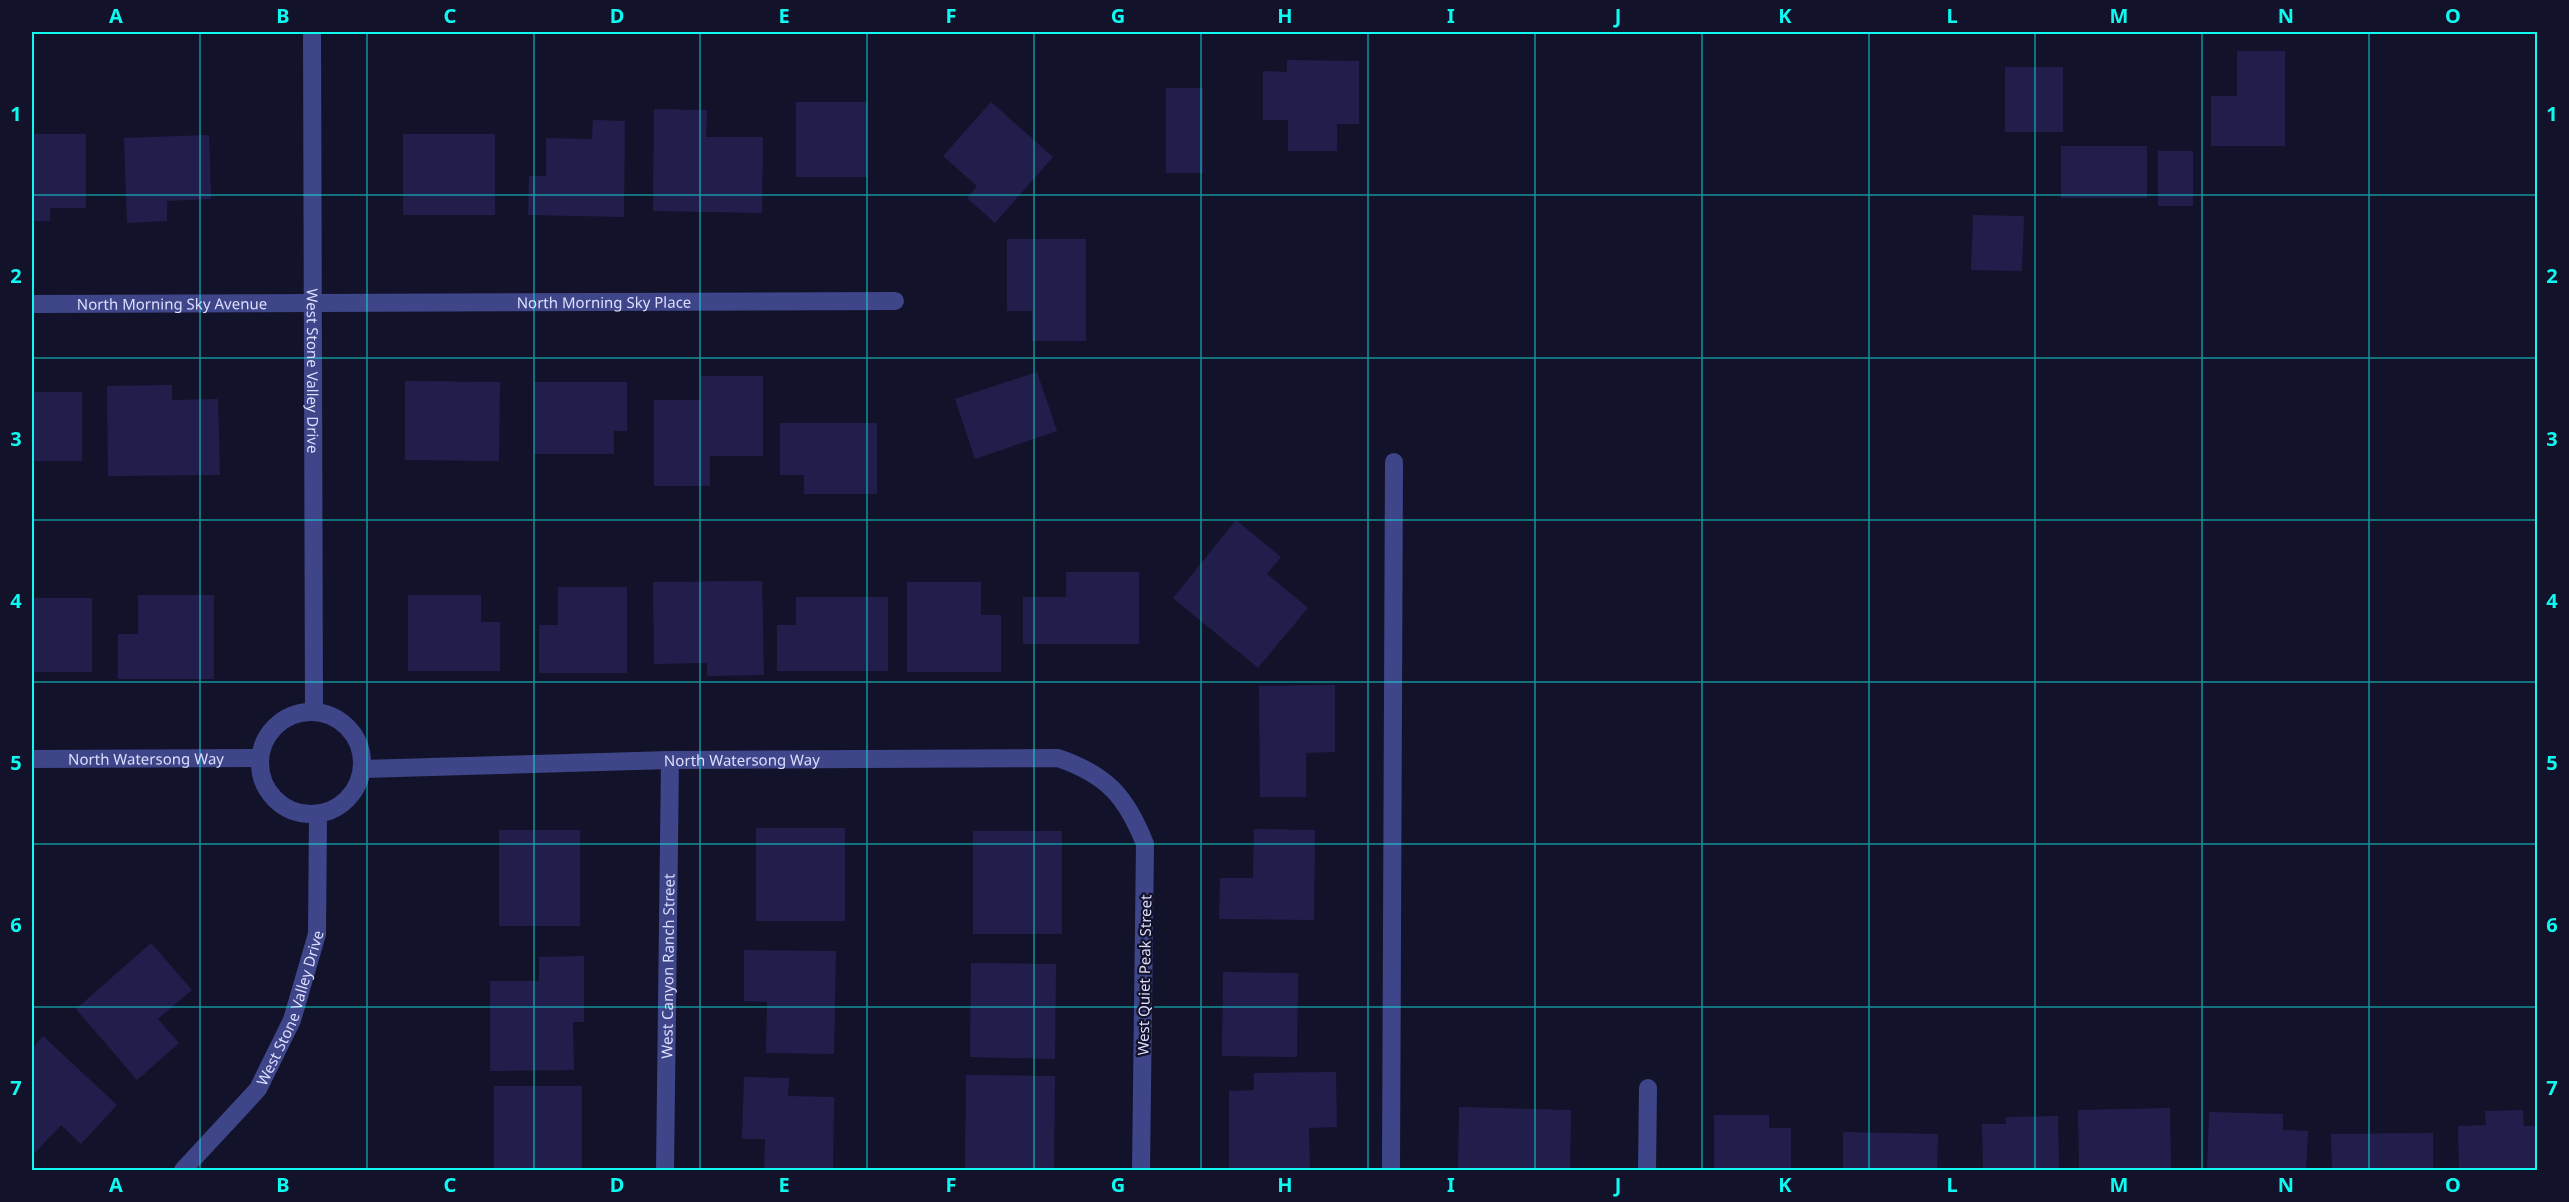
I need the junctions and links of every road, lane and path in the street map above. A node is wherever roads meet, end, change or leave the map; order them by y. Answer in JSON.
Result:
{"nodes":[{"id":1,"x":312,"y":32,"type":"edge"},
{"id":2,"x":896,"y":301,"type":"dead end"},
{"id":3,"x":312,"y":303,"type":"junction"},
{"id":4,"x":32,"y":304,"type":"edge"},
{"id":5,"x":1394,"y":462,"type":"dead end"},
{"id":6,"x":314,"y":712,"type":"junction"},
{"id":7,"x":260,"y":758,"type":"junction"},
{"id":8,"x":32,"y":759,"type":"edge"},
{"id":9,"x":670,"y":760,"type":"junction"},
{"id":10,"x":362,"y":769,"type":"junction"},
{"id":11,"x":1113,"y":788,"type":"joint"},
{"id":12,"x":318,"y":813,"type":"junction"},
{"id":13,"x":1648,"y":1088,"type":"dead end"},
{"id":14,"x":183,"y":1170,"type":"edge"},
{"id":15,"x":665,"y":1170,"type":"edge"},
{"id":16,"x":1141,"y":1170,"type":"edge"},
{"id":17,"x":1391,"y":1170,"type":"edge"},
{"id":18,"x":1647,"y":1170,"type":"edge"}],
"edges":[{"from":1,"to":3,"type":"street","name":"West Stone Valley Drive"},
{"from":2,"to":3,"type":"street","name":"North Morning Sky Place"},
{"from":3,"to":4,"type":"street","name":"North Morning Sky Avenue"},
{"from":3,"to":6,"type":"street","name":"West Stone Valley Drive"},
{"from":5,"to":17,"type":"street"},
{"from":6,"to":7,"type":"street"},
{"from":6,"to":10,"type":"street"},
{"from":7,"to":8,"type":"street","name":"North Watersong Way"},
{"from":7,"to":12,"type":"street"},
{"from":9,"to":10,"type":"street","name":"North Watersong Way"},
{"from":9,"to":11,"type":"street","name":"North Watersong Way"},
{"from":9,"to":15,"type":"street","name":"West Canyon Ranch Street"},
{"from":10,"to":12,"type":"street"},
{"from":11,"to":16,"type":"street","name":"West Quiet Peak Street"},
{"from":12,"to":14,"type":"street","name":"West Stone Valley Drive"},
{"from":13,"to":18,"type":"street"}]}
